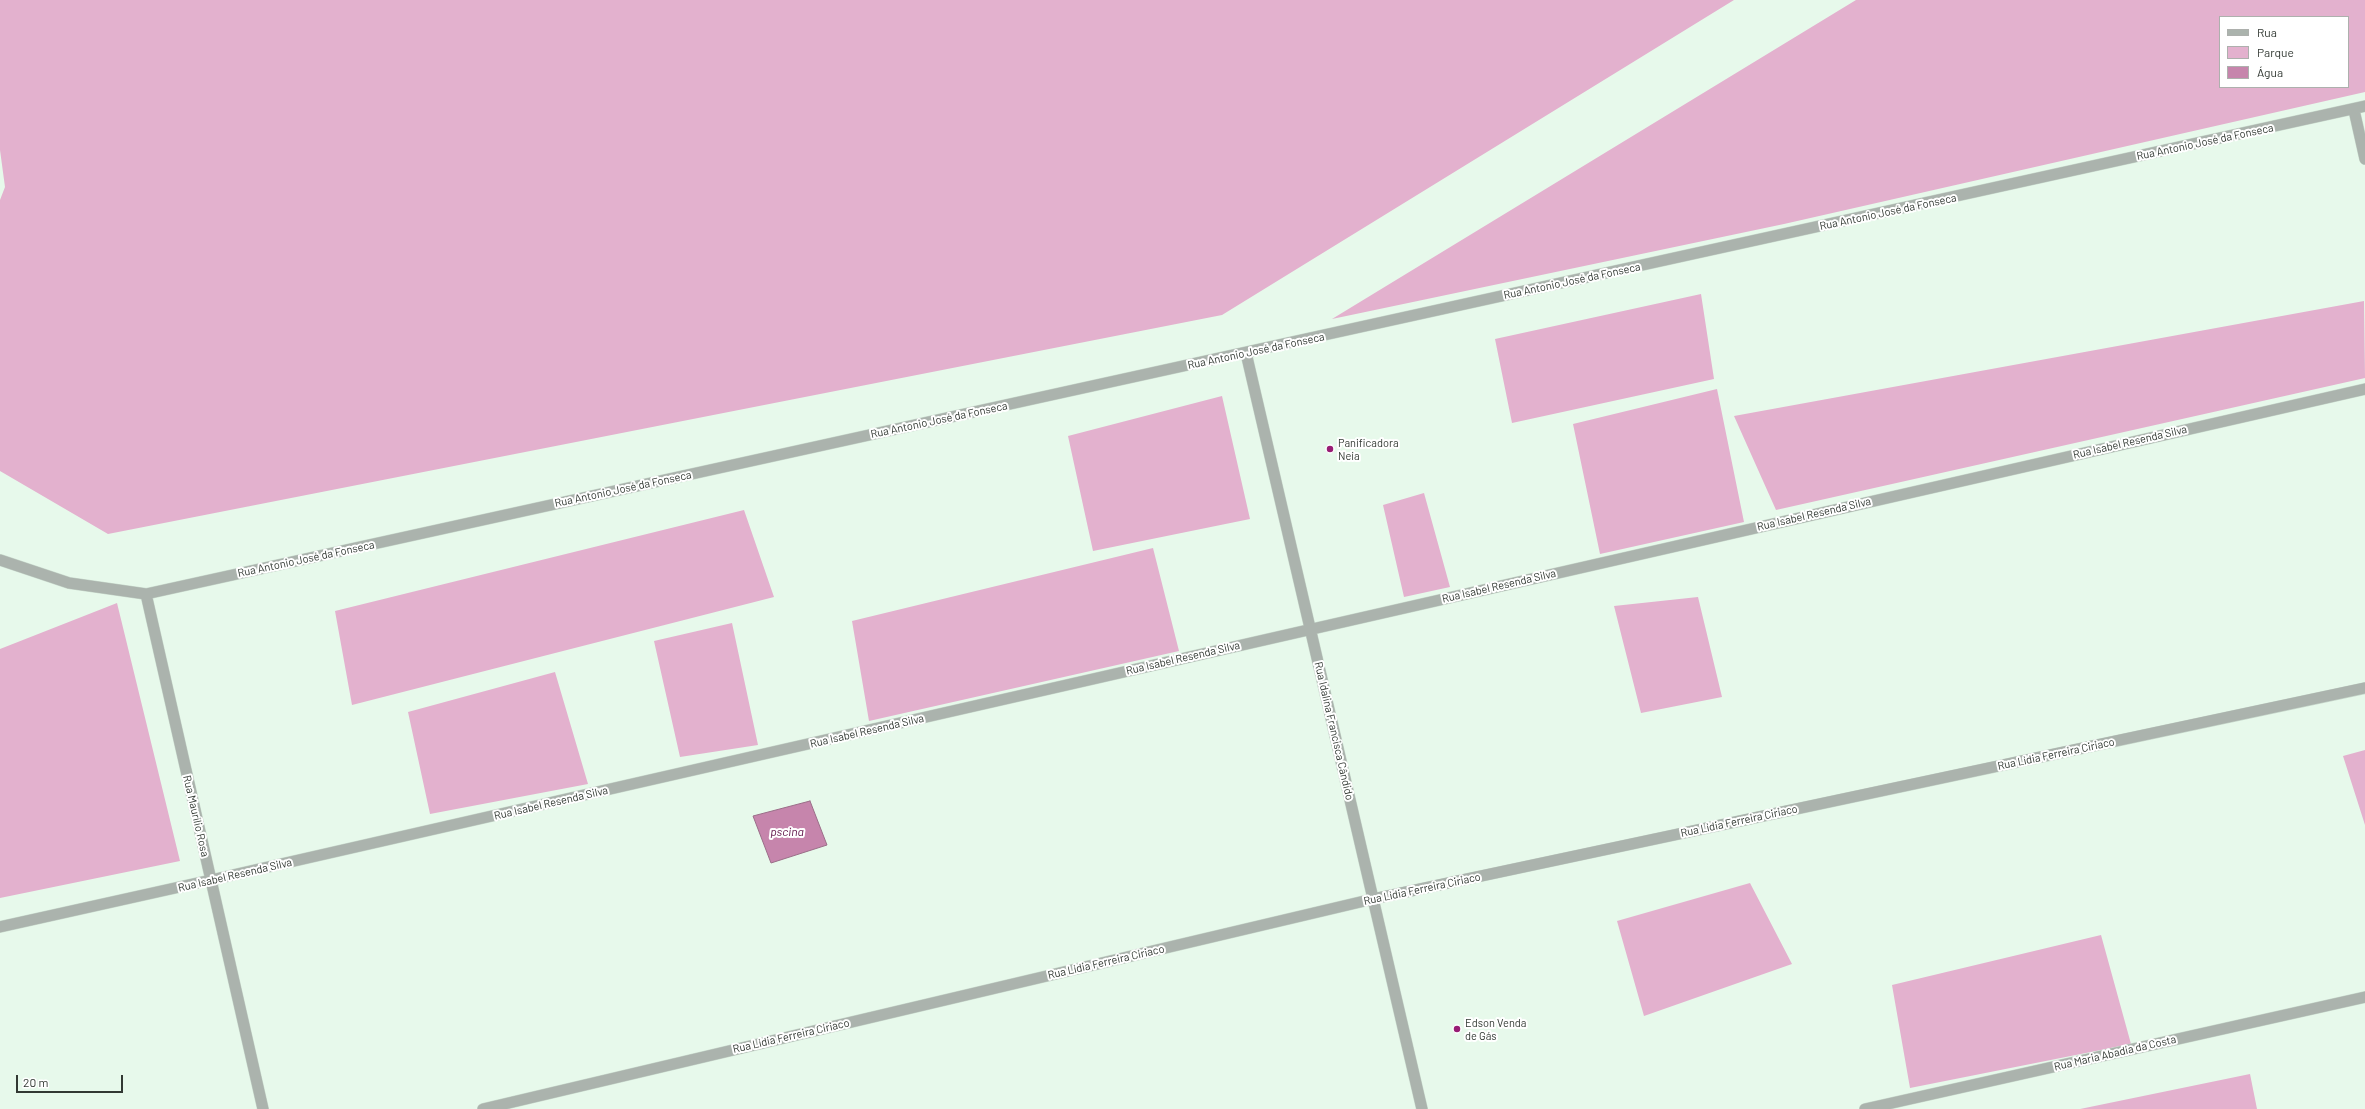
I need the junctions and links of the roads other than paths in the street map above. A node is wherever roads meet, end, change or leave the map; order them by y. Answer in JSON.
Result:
{"nodes":[{"id":1,"x":2365,"y":106,"type":"edge"},
{"id":2,"x":2354,"y":110,"type":"junction"},
{"id":3,"x":2365,"y":159,"type":"edge"},
{"id":4,"x":1246,"y":353,"type":"junction"},
{"id":5,"x":2365,"y":389,"type":"edge"},
{"id":6,"x":0,"y":560,"type":"edge"},
{"id":7,"x":146,"y":594,"type":"junction"},
{"id":8,"x":1311,"y":629,"type":"junction"},
{"id":9,"x":2365,"y":688,"type":"edge"},
{"id":10,"x":211,"y":880,"type":"junction"},
{"id":11,"x":1374,"y":899,"type":"junction"},
{"id":12,"x":0,"y":927,"type":"edge"},
{"id":13,"x":2365,"y":997,"type":"edge"},
{"id":14,"x":263,"y":1109,"type":"edge"},
{"id":15,"x":483,"y":1109,"type":"edge"},
{"id":16,"x":1422,"y":1109,"type":"edge"},
{"id":17,"x":1865,"y":1109,"type":"edge"}],
"edges":[{"from":1,"to":2,"type":"street","name":"Rua Antonio José da Fonseca"},
{"from":2,"to":3,"type":"street"},
{"from":2,"to":4,"type":"street","name":"Rua Antonio José da Fonseca"},
{"from":4,"to":7,"type":"street","name":"Rua Antonio José da Fonseca"},
{"from":4,"to":8,"type":"street","name":"Rua Idalina Francisca Cândido"},
{"from":5,"to":8,"type":"street","name":"Rua Isabel Resenda Silva"},
{"from":6,"to":7,"type":"street"},
{"from":7,"to":10,"type":"street","name":"Rua Maurílio Rosa"},
{"from":8,"to":10,"type":"street","name":"Rua Isabel Resenda Silva"},
{"from":8,"to":11,"type":"street","name":"Rua Idalina Francisca Cândido"},
{"from":9,"to":11,"type":"street","name":"Rua Lídia Ferreira Ciriaco"},
{"from":10,"to":12,"type":"street","name":"Rua Isabel Resenda Silva"},
{"from":10,"to":14,"type":"street","name":"Rua Maurílio Rosa"},
{"from":11,"to":15,"type":"street","name":"Rua Lídia Ferreira Ciriaco"},
{"from":11,"to":16,"type":"street","name":"Rua Idalina Francisca Cândido"},
{"from":13,"to":17,"type":"street","name":"Rua Maria Abadia da Costa"}]}
